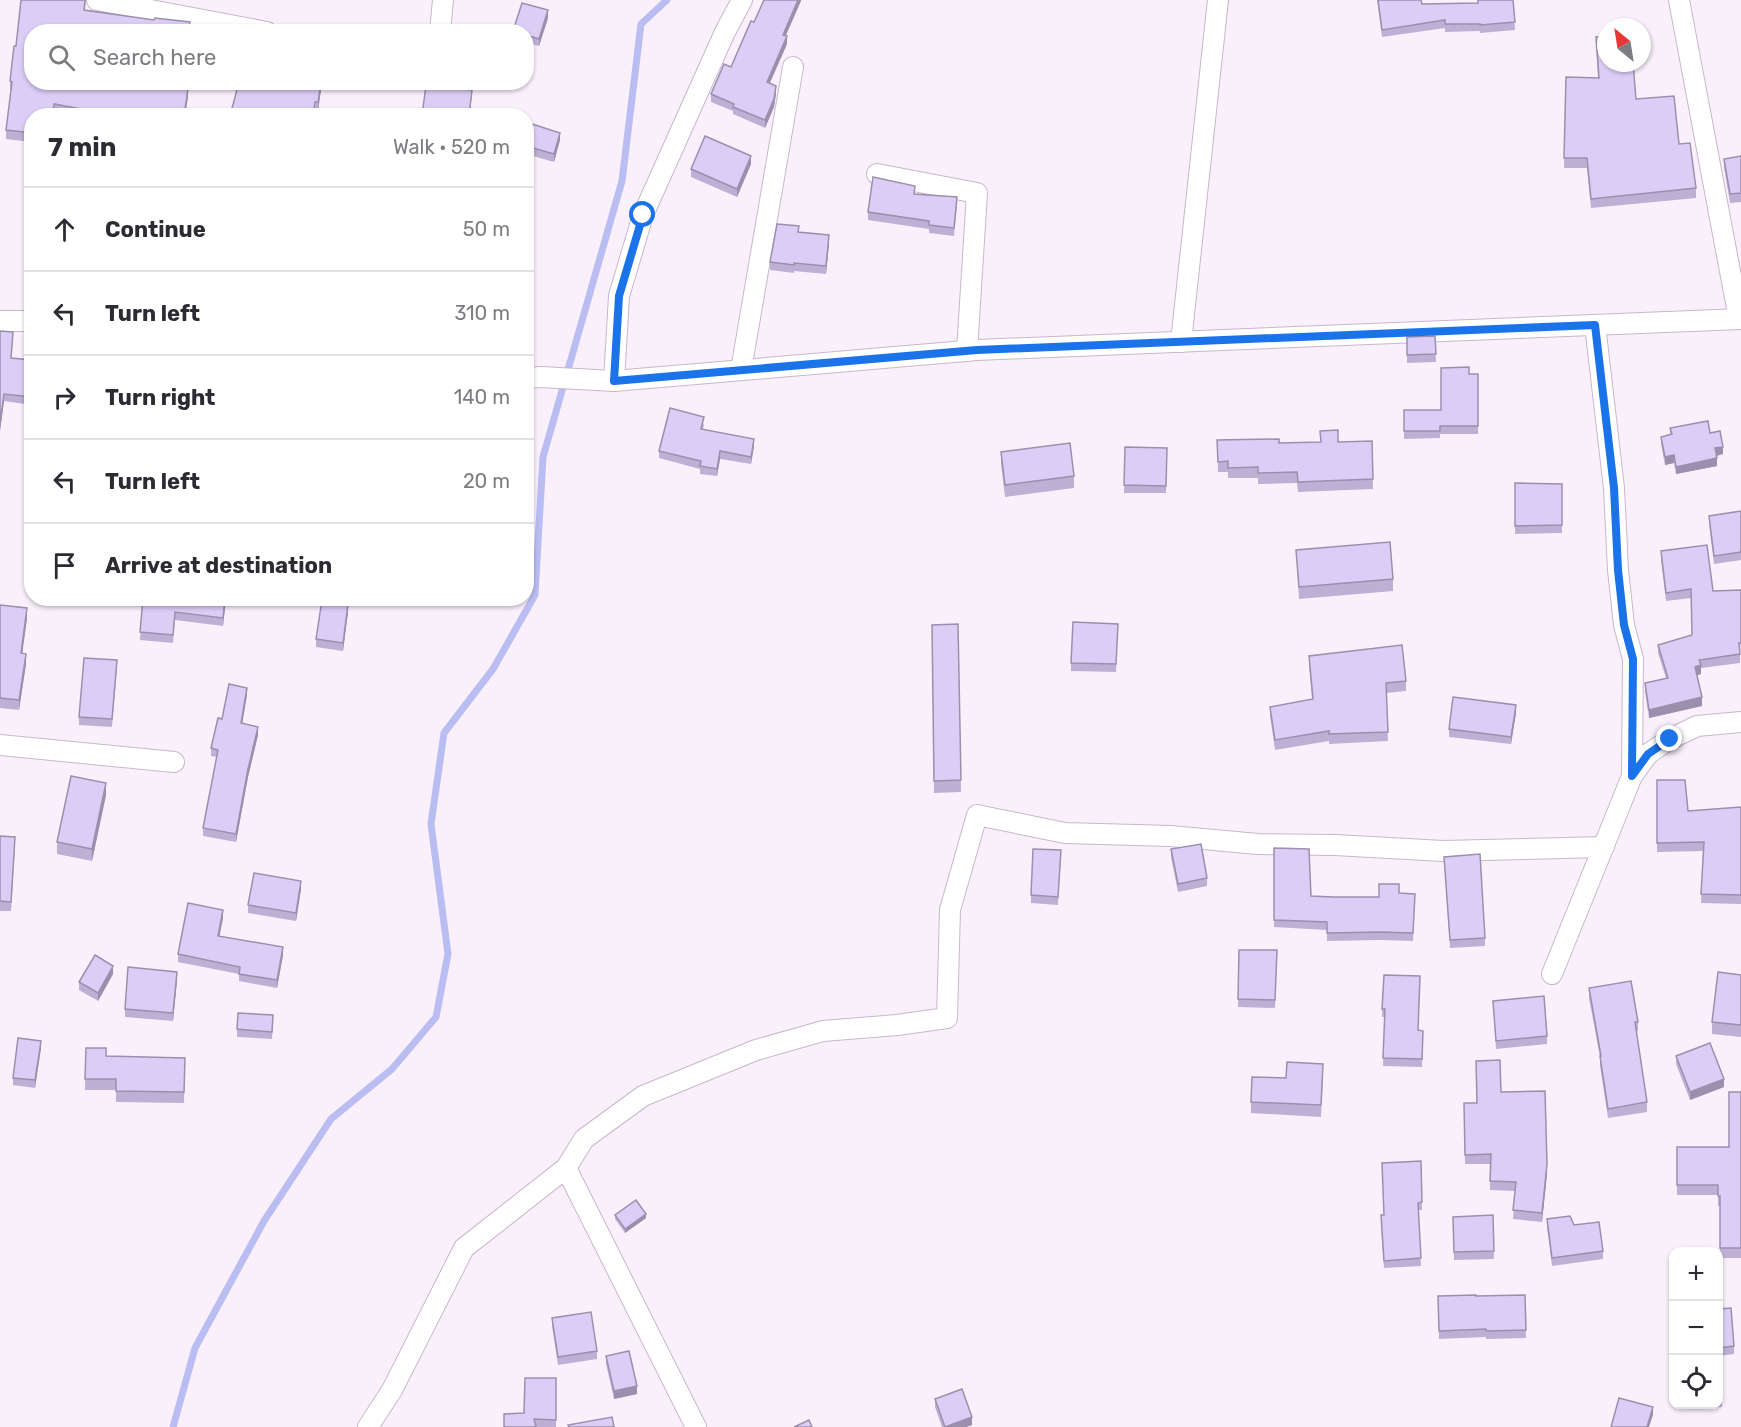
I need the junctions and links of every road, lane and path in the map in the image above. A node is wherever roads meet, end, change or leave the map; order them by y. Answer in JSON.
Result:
{"nodes":[{"id":1,"x":97,"y":0,"type":"edge"},
{"id":2,"x":443,"y":0,"type":"edge"},
{"id":3,"x":742,"y":0,"type":"edge"},
{"id":4,"x":1218,"y":0,"type":"edge"},
{"id":5,"x":1679,"y":0,"type":"edge"},
{"id":6,"x":224,"y":24,"type":"edge"},
{"id":7,"x":441,"y":24,"type":"edge"},
{"id":8,"x":793,"y":68,"type":"dead end"},
{"id":9,"x":877,"y":174,"type":"dead end"},
{"id":10,"x":1740,"y":319,"type":"edge"},
{"id":11,"x":0,"y":321,"type":"edge"},
{"id":12,"x":24,"y":321,"type":"edge"},
{"id":13,"x":1595,"y":325,"type":"junction"},
{"id":14,"x":1181,"y":342,"type":"junction"},
{"id":15,"x":967,"y":351,"type":"junction"},
{"id":16,"x":741,"y":370,"type":"junction"},
{"id":17,"x":534,"y":377,"type":"edge"},
{"id":18,"x":614,"y":381,"type":"junction"},
{"id":19,"x":1741,"y":722,"type":"edge"},
{"id":20,"x":0,"y":745,"type":"edge"},
{"id":21,"x":174,"y":762,"type":"dead end"},
{"id":22,"x":1632,"y":776,"type":"junction"},
{"id":23,"x":1604,"y":847,"type":"junction"},
{"id":24,"x":1552,"y":974,"type":"dead end"},
{"id":25,"x":566,"y":1168,"type":"junction"},
{"id":26,"x":368,"y":1427,"type":"edge"},
{"id":27,"x":696,"y":1427,"type":"edge"}],
"edges":[{"from":1,"to":6,"type":"street"},
{"from":2,"to":7,"type":"street"},
{"from":3,"to":18,"type":"street"},
{"from":4,"to":14,"type":"street"},
{"from":5,"to":10,"type":"street"},
{"from":8,"to":16,"type":"street"},
{"from":9,"to":15,"type":"street"},
{"from":10,"to":13,"type":"street"},
{"from":11,"to":12,"type":"street"},
{"from":13,"to":14,"type":"street"},
{"from":13,"to":22,"type":"street"},
{"from":14,"to":15,"type":"street"},
{"from":15,"to":16,"type":"street"},
{"from":16,"to":18,"type":"street"},
{"from":17,"to":18,"type":"street"},
{"from":19,"to":22,"type":"street"},
{"from":20,"to":21,"type":"street"},
{"from":22,"to":23,"type":"street"},
{"from":23,"to":24,"type":"street"},
{"from":23,"to":25,"type":"street"},
{"from":25,"to":26,"type":"street"},
{"from":25,"to":27,"type":"street"}]}
